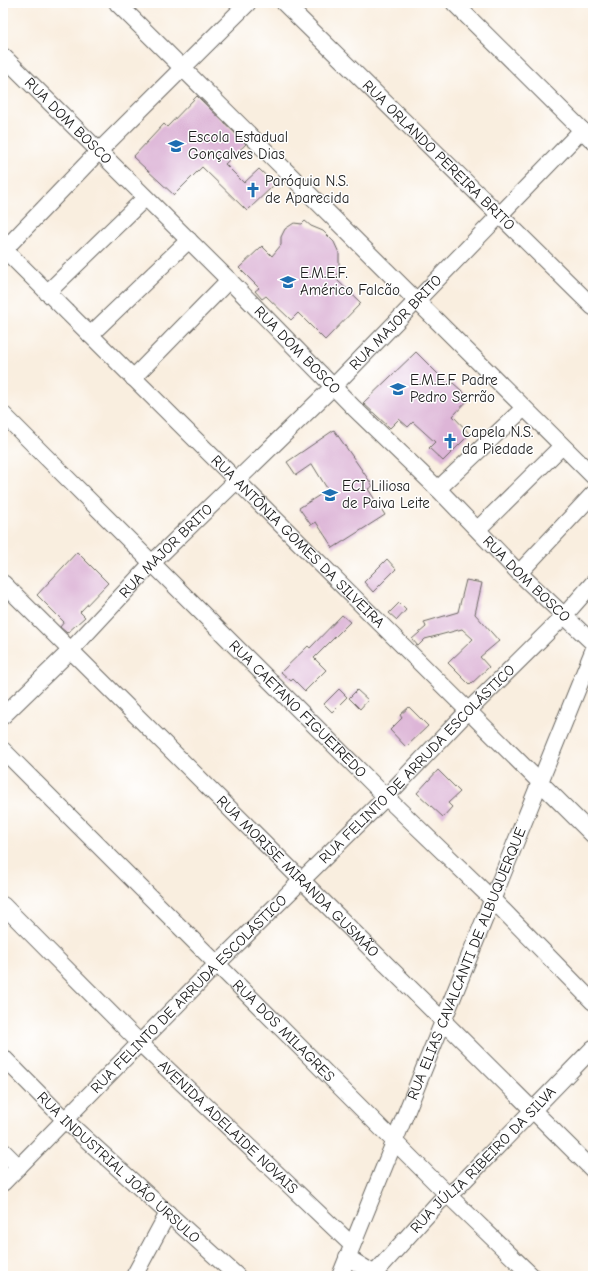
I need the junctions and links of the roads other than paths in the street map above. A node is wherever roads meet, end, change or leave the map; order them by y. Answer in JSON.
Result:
{"nodes":[{"id":1,"x":117,"y":3,"type":"edge"},
{"id":2,"x":248,"y":3,"type":"edge"},
{"id":3,"x":284,"y":3,"type":"edge"},
{"id":4,"x":454,"y":3,"type":"edge"},
{"id":5,"x":3,"y":56,"type":"edge"},
{"id":6,"x":183,"y":69,"type":"junction"},
{"id":7,"x":588,"y":135,"type":"edge"},
{"id":8,"x":99,"y":151,"type":"junction"},
{"id":9,"x":145,"y":198,"type":"junction"},
{"id":10,"x":499,"y":214,"type":"junction"},
{"id":11,"x":189,"y":240,"type":"junction"},
{"id":12,"x":4,"y":250,"type":"edge"},
{"id":13,"x":229,"y":280,"type":"junction"},
{"id":14,"x":47,"y":293,"type":"junction"},
{"id":15,"x":418,"y":301,"type":"junction"},
{"id":16,"x":593,"y":307,"type":"edge"},
{"id":17,"x":90,"y":335,"type":"junction"},
{"id":18,"x":133,"y":378,"type":"junction"},
{"id":19,"x":334,"y":386,"type":"junction"},
{"id":20,"x":524,"y":408,"type":"junction"},
{"id":21,"x":3,"y":414,"type":"edge"},
{"id":22,"x":562,"y":446,"type":"junction"},
{"id":23,"x":593,"y":476,"type":"edge"},
{"id":24,"x":237,"y":480,"type":"junction"},
{"id":25,"x":438,"y":489,"type":"junction"},
{"id":26,"x":593,"y":494,"type":"edge"},
{"id":27,"x":478,"y":530,"type":"junction"},
{"id":28,"x":153,"y":562,"type":"junction"},
{"id":29,"x":520,"y":573,"type":"junction"},
{"id":30,"x":3,"y":583,"type":"edge"},
{"id":31,"x":593,"y":583,"type":"edge"},
{"id":32,"x":564,"y":616,"type":"junction"},
{"id":33,"x":593,"y":643,"type":"edge"},
{"id":34,"x":71,"y":650,"type":"junction"},
{"id":35,"x":593,"y":651,"type":"edge"},
{"id":36,"x":469,"y":710,"type":"junction"},
{"id":37,"x":3,"y":716,"type":"edge"},
{"id":38,"x":3,"y":750,"type":"edge"},
{"id":39,"x":540,"y":782,"type":"junction"},
{"id":40,"x":386,"y":797,"type":"junction"},
{"id":41,"x":593,"y":835,"type":"edge"},
{"id":42,"x":302,"y":881,"type":"junction"},
{"id":43,"x":492,"y":899,"type":"junction"},
{"id":44,"x":3,"y":905,"type":"edge"},
{"id":45,"x":217,"y":964,"type":"junction"},
{"id":46,"x":593,"y":1002,"type":"edge"},
{"id":47,"x":442,"y":1020,"type":"junction"},
{"id":48,"x":141,"y":1044,"type":"junction"},
{"id":49,"x":593,"y":1048,"type":"edge"},
{"id":50,"x":3,"y":1057,"type":"edge"},
{"id":51,"x":532,"y":1109,"type":"junction"},
{"id":52,"x":65,"y":1120,"type":"junction"},
{"id":53,"x":394,"y":1141,"type":"junction"},
{"id":54,"x":3,"y":1151,"type":"edge"},
{"id":55,"x":19,"y":1167,"type":"junction"},
{"id":56,"x":593,"y":1170,"type":"edge"},
{"id":57,"x":3,"y":1183,"type":"edge"},
{"id":58,"x":448,"y":1195,"type":"junction"},
{"id":59,"x":168,"y":1213,"type":"junction"},
{"id":60,"x":349,"y":1251,"type":"junction"},
{"id":61,"x":236,"y":1275,"type":"edge"},
{"id":62,"x":376,"y":1275,"type":"edge"},
{"id":63,"x":134,"y":1276,"type":"edge"},
{"id":64,"x":340,"y":1276,"type":"edge"},
{"id":65,"x":532,"y":1276,"type":"edge"}],
"edges":[{"from":1,"to":6,"type":"street"},
{"from":2,"to":6,"type":"street"},
{"from":3,"to":10,"type":"street","name":"RUA ORLANDO PEREIRA BRITO"},
{"from":4,"to":7,"type":"street"},
{"from":5,"to":8,"type":"street","name":"RUA DOM BOSCO"},
{"from":6,"to":8,"type":"street"},
{"from":6,"to":15,"type":"street"},
{"from":7,"to":10,"type":"street","name":"RUA MAJOR BRITO"},
{"from":8,"to":9,"type":"street","name":"RUA DOM BOSCO"},
{"from":8,"to":12,"type":"street"},
{"from":9,"to":11,"type":"street","name":"RUA DOM BOSCO"},
{"from":9,"to":14,"type":"street"},
{"from":10,"to":15,"type":"street","name":"RUA MAJOR BRITO"},
{"from":10,"to":16,"type":"street","name":"RUA ORLANDO PEREIRA BRITO"},
{"from":11,"to":13,"type":"street","name":"RUA DOM BOSCO"},
{"from":11,"to":17,"type":"street"},
{"from":12,"to":14,"type":"street","name":"RUA ANTÔNIA GOMES DA SILVEIRA"},
{"from":13,"to":18,"type":"street"},
{"from":13,"to":19,"type":"street","name":"RUA DOM BOSCO"},
{"from":14,"to":17,"type":"street","name":"RUA ANTÔNIA GOMES DA SILVEIRA"},
{"from":15,"to":19,"type":"street","name":"RUA MAJOR BRITO"},
{"from":15,"to":20,"type":"street"},
{"from":17,"to":18,"type":"street","name":"RUA ANTÔNIA GOMES DA SILVEIRA"},
{"from":18,"to":24,"type":"street","name":"RUA ANTÔNIA GOMES DA SILVEIRA"},
{"from":19,"to":24,"type":"street","name":"RUA MAJOR BRITO"},
{"from":19,"to":25,"type":"street","name":"RUA DOM BOSCO"},
{"from":20,"to":22,"type":"street"},
{"from":20,"to":25,"type":"street"},
{"from":21,"to":28,"type":"street","name":"RUA CAETANO FIGUEIREDO"},
{"from":22,"to":23,"type":"street"},
{"from":22,"to":27,"type":"street"},
{"from":24,"to":28,"type":"street","name":"RUA MAJOR BRITO"},
{"from":24,"to":36,"type":"street","name":"RUA ANTÔNIA GOMES DA SILVEIRA"},
{"from":25,"to":27,"type":"street","name":"RUA DOM BOSCO"},
{"from":26,"to":29,"type":"street"},
{"from":27,"to":29,"type":"street","name":"RUA DOM BOSCO"},
{"from":28,"to":34,"type":"street","name":"RUA MAJOR BRITO"},
{"from":28,"to":40,"type":"street","name":"RUA CAETANO FIGUEIREDO"},
{"from":29,"to":32,"type":"street","name":"RUA DOM BOSCO"},
{"from":30,"to":34,"type":"street","name":"RUA MORISE MIRANDA GUSMÃO"},
{"from":31,"to":32,"type":"street","name":"RUA FELINTO DE ARRUDA ESCOLÁSTICO"},
{"from":32,"to":33,"type":"street","name":"RUA DOM BOSCO"},
{"from":32,"to":36,"type":"street","name":"RUA FELINTO DE ARRUDA ESCOLÁSTICO"},
{"from":34,"to":37,"type":"street","name":"RUA MAJOR BRITO"},
{"from":34,"to":42,"type":"street","name":"RUA MORISE MIRANDA GUSMÃO"},
{"from":35,"to":39,"type":"street","name":"RUA ELIAS CAVALCANTI DE ALBUQUERQUE"},
{"from":36,"to":39,"type":"street","name":"RUA ANTÔNIA GOMES DA SILVEIRA"},
{"from":36,"to":40,"type":"street","name":"RUA FELINTO DE ARRUDA ESCOLÁSTICO"},
{"from":38,"to":45,"type":"street","name":"RUA DOS MILAGRES"},
{"from":39,"to":41,"type":"street","name":"RUA ANTÔNIA GOMES DA SILVEIRA"},
{"from":39,"to":43,"type":"street","name":"RUA ELIAS CAVALCANTI DE ALBUQUERQUE"},
{"from":40,"to":42,"type":"street","name":"RUA FELINTO DE ARRUDA ESCOLÁSTICO"},
{"from":40,"to":43,"type":"street","name":"RUA CAETANO FIGUEIREDO"},
{"from":42,"to":45,"type":"street","name":"RUA FELINTO DE ARRUDA ESCOLÁSTICO"},
{"from":42,"to":47,"type":"street","name":"RUA MORISE MIRANDA GUSMÃO"},
{"from":43,"to":46,"type":"street","name":"RUA CAETANO FIGUEIREDO"},
{"from":43,"to":47,"type":"street","name":"RUA ELIAS CAVALCANTI DE ALBUQUERQUE"},
{"from":44,"to":48,"type":"street","name":"AVENIDA ADELAIDE NOVAIS"},
{"from":45,"to":48,"type":"street","name":"RUA FELINTO DE ARRUDA ESCOLÁSTICO"},
{"from":45,"to":53,"type":"street","name":"RUA DOS MILAGRES"},
{"from":47,"to":51,"type":"street","name":"RUA MORISE MIRANDA GUSMÃO"},
{"from":47,"to":53,"type":"street","name":"RUA ELIAS CAVALCANTI DE ALBUQUERQUE"},
{"from":48,"to":52,"type":"street","name":"RUA FELINTO DE ARRUDA ESCOLÁSTICO"},
{"from":48,"to":60,"type":"street","name":"AVENIDA ADELAIDE NOVAIS"},
{"from":49,"to":51,"type":"street","name":"RUA JÚLIA RIBEIRO DA SILVA"},
{"from":50,"to":52,"type":"street","name":"RUA INDUSTRIAL JOÃO ÚRSULO"},
{"from":51,"to":56,"type":"street","name":"RUA MORISE MIRANDA GUSMÃO"},
{"from":51,"to":58,"type":"street","name":"RUA JÚLIA RIBEIRO DA SILVA"},
{"from":52,"to":55,"type":"street","name":"RUA FELINTO DE ARRUDA ESCOLÁSTICO"},
{"from":52,"to":59,"type":"street","name":"RUA INDUSTRIAL JOÃO ÚRSULO"},
{"from":53,"to":58,"type":"street","name":"RUA DOS MILAGRES"},
{"from":53,"to":60,"type":"street","name":"RUA ELIAS CAVALCANTI DE ALBUQUERQUE"},
{"from":54,"to":55,"type":"street"},
{"from":55,"to":57,"type":"street","name":"RUA FELINTO DE ARRUDA ESCOLÁSTICO"},
{"from":58,"to":62,"type":"street","name":"RUA JÚLIA RIBEIRO DA SILVA"},
{"from":58,"to":65,"type":"street","name":"RUA DOS MILAGRES"},
{"from":59,"to":61,"type":"street","name":"RUA INDUSTRIAL JOÃO ÚRSULO"},
{"from":59,"to":63,"type":"street"},
{"from":60,"to":62,"type":"street","name":"AVENIDA ADELAIDE NOVAIS"},
{"from":60,"to":64,"type":"street","name":"RUA ELIAS CAVALCANTI DE ALBUQUERQUE"}]}
